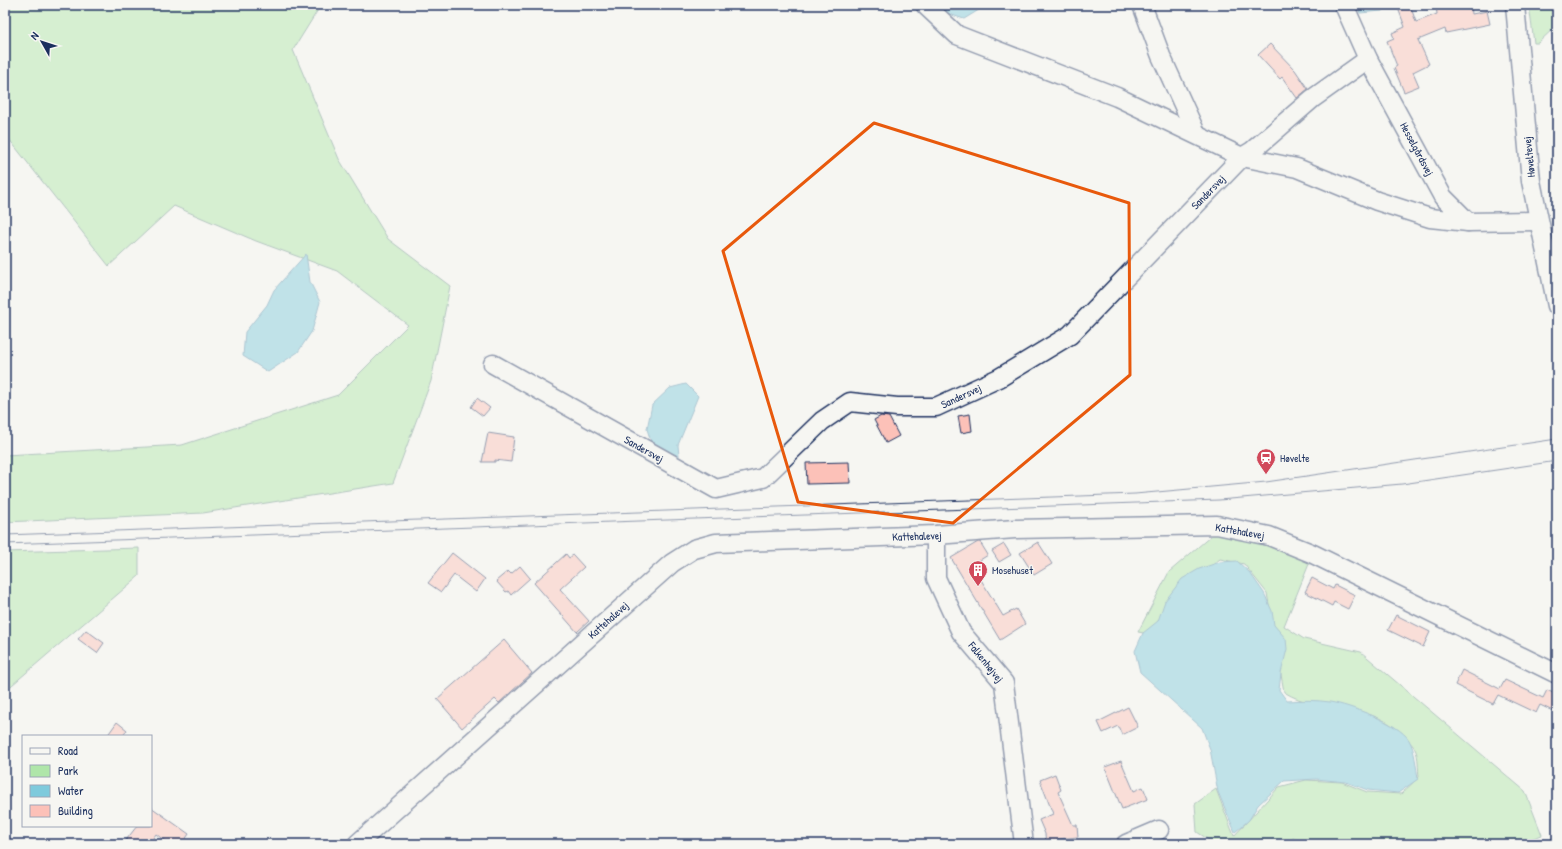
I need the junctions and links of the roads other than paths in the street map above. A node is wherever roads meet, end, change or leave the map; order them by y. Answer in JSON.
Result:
{"nodes":[{"id":1,"x":925,"y":5,"type":"edge"},
{"id":2,"x":1142,"y":5,"type":"edge"},
{"id":3,"x":1344,"y":5,"type":"edge"},
{"id":4,"x":1515,"y":5,"type":"edge"},
{"id":5,"x":1368,"y":59,"type":"junction"},
{"id":6,"x":1196,"y":133,"type":"junction"},
{"id":7,"x":1242,"y":156,"type":"junction"},
{"id":8,"x":1538,"y":220,"type":"junction"},
{"id":9,"x":1468,"y":222,"type":"junction"},
{"id":10,"x":1557,"y":306,"type":"edge"},
{"id":11,"x":493,"y":364,"type":"dead end"},
{"id":12,"x":936,"y":536,"type":"junction"},
{"id":13,"x":1557,"y":674,"type":"edge"},
{"id":14,"x":1159,"y":830,"type":"dead end"},
{"id":15,"x":356,"y":844,"type":"edge"},
{"id":16,"x":1024,"y":844,"type":"edge"},
{"id":17,"x":1126,"y":844,"type":"edge"}],
"edges":[{"from":1,"to":6,"type":"street"},
{"from":2,"to":6,"type":"street"},
{"from":3,"to":5,"type":"street","name":"Hesselgårdsvej"},
{"from":4,"to":8,"type":"street","name":"Høveltevej"},
{"from":5,"to":7,"type":"street","name":"Sandersvej"},
{"from":5,"to":9,"type":"street","name":"Hesselgårdsvej"},
{"from":6,"to":7,"type":"street"},
{"from":7,"to":9,"type":"street"},
{"from":7,"to":11,"type":"street","name":"Sandersvej"},
{"from":8,"to":9,"type":"street"},
{"from":8,"to":10,"type":"street","name":"Høveltevej"},
{"from":12,"to":13,"type":"street","name":"Kattehalevej"},
{"from":12,"to":15,"type":"street","name":"Kattehalevej"},
{"from":12,"to":16,"type":"street","name":"Falkenhøjvej"},
{"from":14,"to":17,"type":"street"}]}
